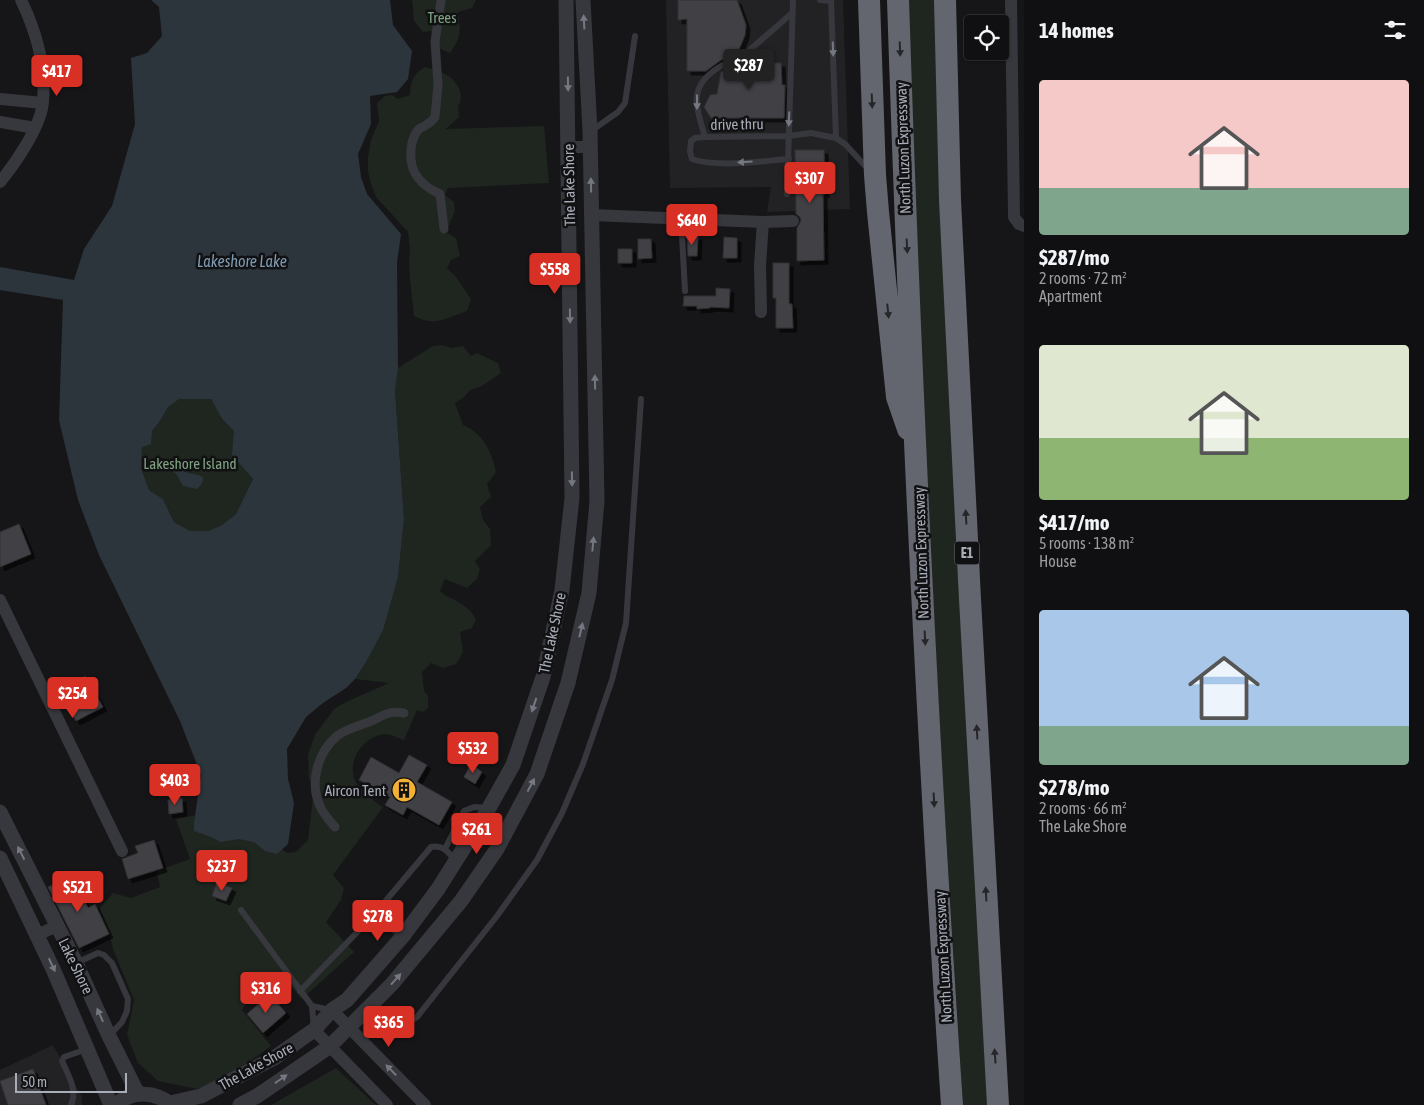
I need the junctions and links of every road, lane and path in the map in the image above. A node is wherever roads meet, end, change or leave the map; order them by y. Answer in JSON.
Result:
{"nodes":[{"id":1,"x":21,"y":0,"type":"edge"},
{"id":2,"x":441,"y":0,"type":"edge"},
{"id":3,"x":566,"y":0,"type":"edge"},
{"id":4,"x":583,"y":0,"type":"edge"},
{"id":5,"x":793,"y":0,"type":"edge"},
{"id":6,"x":820,"y":0,"type":"edge"},
{"id":7,"x":831,"y":0,"type":"edge"},
{"id":8,"x":869,"y":0,"type":"edge"},
{"id":9,"x":898,"y":0,"type":"edge"},
{"id":10,"x":945,"y":0,"type":"edge"},
{"id":11,"x":1011,"y":0,"type":"edge"},
{"id":12,"x":792,"y":12,"type":"junction"},
{"id":13,"x":635,"y":36,"type":"dead end"},
{"id":14,"x":1018,"y":43,"type":"edge"},
{"id":15,"x":0,"y":99,"type":"edge"},
{"id":16,"x":44,"y":103,"type":"junction"},
{"id":17,"x":0,"y":122,"type":"edge"},
{"id":18,"x":35,"y":128,"type":"junction"},
{"id":19,"x":590,"y":131,"type":"junction"},
{"id":20,"x":1019,"y":134,"type":"edge"},
{"id":21,"x":788,"y":136,"type":"junction"},
{"id":22,"x":705,"y":137,"type":"junction"},
{"id":23,"x":836,"y":138,"type":"junction"},
{"id":24,"x":569,"y":147,"type":"junction"},
{"id":25,"x":590,"y":147,"type":"junction"},
{"id":26,"x":789,"y":159,"type":"junction"},
{"id":27,"x":874,"y":175,"type":"junction"},
{"id":28,"x":0,"y":182,"type":"edge"},
{"id":29,"x":787,"y":194,"type":"dead end"},
{"id":30,"x":592,"y":215,"type":"junction"},
{"id":31,"x":682,"y":217,"type":"junction"},
{"id":32,"x":793,"y":221,"type":"dead end"},
{"id":33,"x":763,"y":222,"type":"junction"},
{"id":34,"x":1024,"y":226,"type":"edge"},
{"id":35,"x":444,"y":229,"type":"dead end"},
{"id":36,"x":685,"y":291,"type":"dead end"},
{"id":37,"x":761,"y":312,"type":"dead end"},
{"id":38,"x":641,"y":400,"type":"dead end"},
{"id":39,"x":917,"y":459,"type":"junction"},
{"id":40,"x":0,"y":600,"type":"edge"},
{"id":41,"x":404,"y":713,"type":"dead end"},
{"id":42,"x":489,"y":808,"type":"junction"},
{"id":43,"x":0,"y":812,"type":"edge"},
{"id":44,"x":335,"y":827,"type":"dead end"},
{"id":45,"x":473,"y":835,"type":"junction"},
{"id":46,"x":445,"y":849,"type":"junction"},
{"id":47,"x":497,"y":849,"type":"junction"},
{"id":48,"x":122,"y":851,"type":"dead end"},
{"id":49,"x":0,"y":858,"type":"edge"},
{"id":50,"x":456,"y":861,"type":"junction"},
{"id":51,"x":241,"y":910,"type":"dead end"},
{"id":52,"x":373,"y":916,"type":"junction"},
{"id":53,"x":57,"y":926,"type":"junction"},
{"id":54,"x":37,"y":934,"type":"junction"},
{"id":55,"x":403,"y":936,"type":"junction"},
{"id":56,"x":76,"y":963,"type":"junction"},
{"id":57,"x":300,"y":991,"type":"junction"},
{"id":58,"x":347,"y":1000,"type":"junction"},
{"id":59,"x":312,"y":1006,"type":"junction"},
{"id":60,"x":332,"y":1010,"type":"junction"},
{"id":61,"x":361,"y":1015,"type":"junction"},
{"id":62,"x":350,"y":1027,"type":"junction"},
{"id":63,"x":314,"y":1030,"type":"junction"},
{"id":64,"x":109,"y":1036,"type":"junction"},
{"id":65,"x":329,"y":1047,"type":"junction"},
{"id":66,"x":88,"y":1049,"type":"junction"},
{"id":67,"x":138,"y":1094,"type":"junction"},
{"id":68,"x":171,"y":1104,"type":"edge"},
{"id":69,"x":71,"y":1105,"type":"edge"},
{"id":70,"x":111,"y":1105,"type":"edge"},
{"id":71,"x":116,"y":1105,"type":"edge"},
{"id":72,"x":240,"y":1105,"type":"edge"},
{"id":73,"x":387,"y":1105,"type":"edge"},
{"id":74,"x":425,"y":1105,"type":"edge"},
{"id":75,"x":952,"y":1105,"type":"edge"},
{"id":76,"x":998,"y":1105,"type":"edge"}],
"edges":[{"from":1,"to":16,"type":"street"},
{"from":2,"to":35,"type":"street"},
{"from":3,"to":24,"type":"street","name":"The Lake Shore","one_way":true},
{"from":19,"to":4,"type":"street","name":"The Lake Shore","one_way":true},
{"from":5,"to":12,"type":"lane"},
{"from":6,"to":7,"type":"lane"},
{"from":7,"to":23,"type":"lane","one_way":true},
{"from":8,"to":27,"type":"highway","one_way":true},
{"from":9,"to":39,"type":"highway","name":"North Luzon Expressway","one_way":true},
{"from":76,"to":10,"type":"highway","number":"E1","one_way":true},
{"from":11,"to":14,"type":"street"},
{"from":12,"to":21,"type":"lane","one_way":true},
{"from":12,"to":22,"type":"lane","one_way":true},
{"from":13,"to":19,"type":"lane"},
{"from":14,"to":20,"type":"street"},
{"from":15,"to":16,"type":"street"},
{"from":16,"to":18,"type":"street"},
{"from":17,"to":18,"type":"street"},
{"from":18,"to":28,"type":"street"},
{"from":19,"to":25,"type":"street","name":"The Lake Shore"},
{"from":20,"to":34,"type":"street"},
{"from":21,"to":22,"type":"lane","name":"drive thru"},
{"from":21,"to":23,"type":"lane","name":"drive thru"},
{"from":21,"to":26,"type":"lane"},
{"from":26,"to":22,"type":"lane","name":"drive thru","one_way":true},
{"from":23,"to":27,"type":"lane"},
{"from":24,"to":25,"type":"street"},
{"from":24,"to":42,"type":"street","name":"The Lake Shore","one_way":true},
{"from":30,"to":25,"type":"street","name":"The Lake Shore","one_way":true},
{"from":26,"to":29,"type":"lane"},
{"from":27,"to":39,"type":"highway","one_way":true},
{"from":30,"to":31,"type":"street"},
{"from":47,"to":30,"type":"street","name":"The Lake Shore","one_way":true},
{"from":31,"to":33,"type":"street"},
{"from":31,"to":36,"type":"lane"},
{"from":32,"to":33,"type":"street"},
{"from":33,"to":37,"type":"street"},
{"from":38,"to":61,"type":"lane"},
{"from":39,"to":75,"type":"highway","name":"North Luzon Expressway","one_way":true},
{"from":40,"to":48,"type":"street"},
{"from":41,"to":44,"type":"street"},
{"from":42,"to":45,"type":"street","name":"The Lake Shore"},
{"from":42,"to":46,"type":"lane"},
{"from":53,"to":43,"type":"street","name":"Lake Shore","one_way":true},
{"from":45,"to":47,"type":"street"},
{"from":45,"to":50,"type":"street","name":"The Lake Shore"},
{"from":46,"to":50,"type":"lane"},
{"from":46,"to":52,"type":"lane"},
{"from":61,"to":47,"type":"street","name":"The Lake Shore","one_way":true},
{"from":49,"to":54,"type":"street","name":"Lake Shore"},
{"from":50,"to":55,"type":"street","name":"The Lake Shore"},
{"from":51,"to":57,"type":"lane"},
{"from":52,"to":55,"type":"lane"},
{"from":52,"to":57,"type":"lane"},
{"from":53,"to":54,"type":"street"},
{"from":53,"to":56,"type":"street","name":"Lake Shore"},
{"from":54,"to":66,"type":"street","name":"Lake Shore","one_way":true},
{"from":55,"to":58,"type":"street","name":"The Lake Shore"},
{"from":64,"to":56,"type":"street","name":"Lake Shore","one_way":true},
{"from":56,"to":64,"type":"lane"},
{"from":57,"to":59,"type":"lane"},
{"from":58,"to":60,"type":"street","name":"The Lake Shore"},
{"from":58,"to":61,"type":"street"},
{"from":59,"to":60,"type":"lane"},
{"from":59,"to":63,"type":"lane"},
{"from":60,"to":62,"type":"street"},
{"from":60,"to":63,"type":"street","name":"The Lake Shore"},
{"from":61,"to":62,"type":"street","name":"The Lake Shore"},
{"from":62,"to":65,"type":"street","name":"The Lake Shore"},
{"from":74,"to":62,"type":"street","one_way":true},
{"from":63,"to":65,"type":"street"},
{"from":63,"to":68,"type":"street","name":"The Lake Shore"},
{"from":64,"to":67,"type":"street","name":"Lake Shore"},
{"from":72,"to":65,"type":"street","name":"The Lake Shore","one_way":true},
{"from":65,"to":73,"type":"street"},
{"from":66,"to":69,"type":"lane"},
{"from":66,"to":70,"type":"street","name":"Lake Shore"},
{"from":67,"to":68,"type":"street"},
{"from":67,"to":71,"type":"street"}]}
